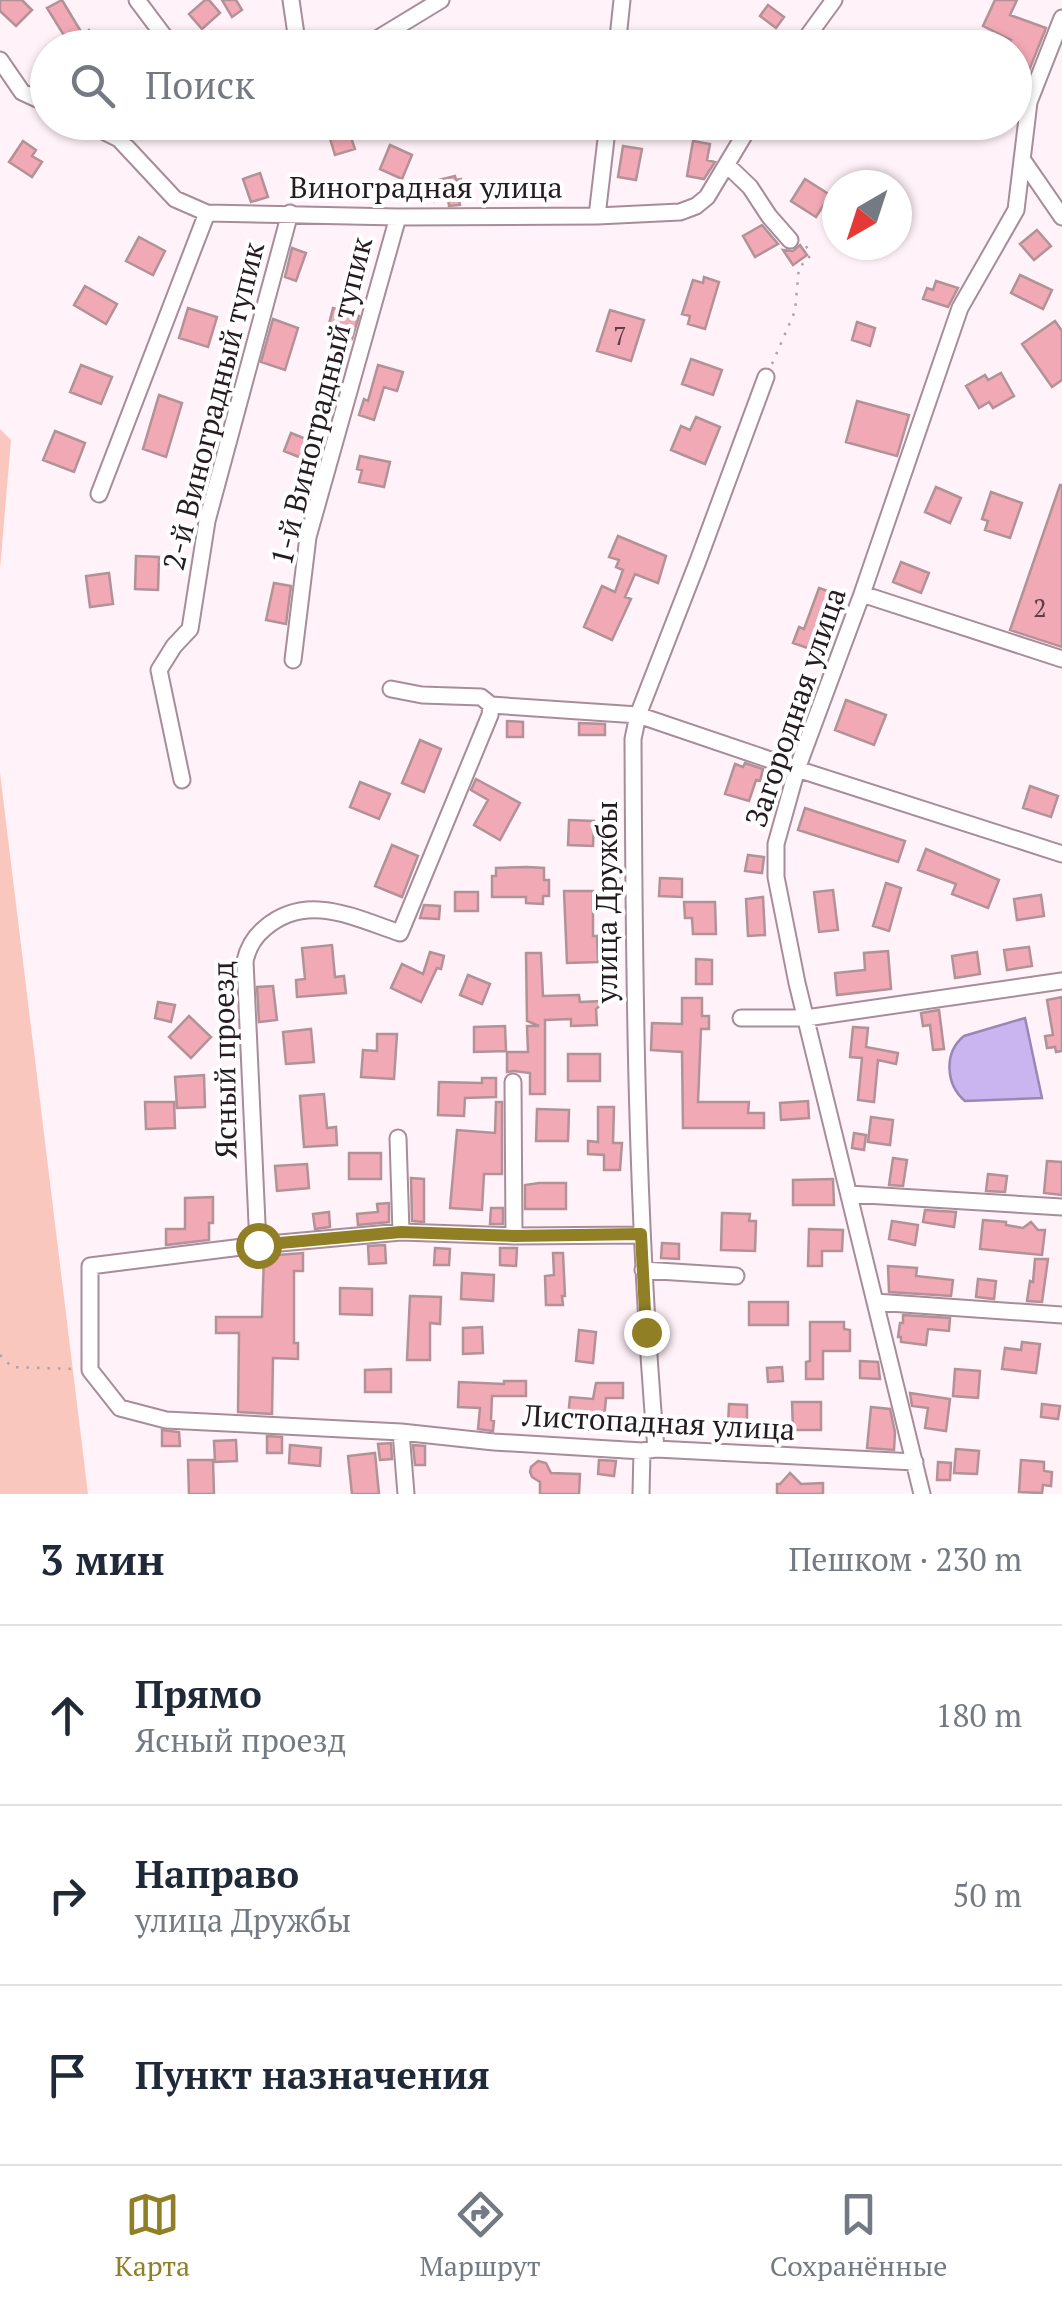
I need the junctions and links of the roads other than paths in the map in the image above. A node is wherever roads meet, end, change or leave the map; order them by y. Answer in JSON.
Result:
{"nodes":[{"id":1,"x":136,"y":0,"type":"edge"},
{"id":2,"x":291,"y":0,"type":"edge"},
{"id":3,"x":441,"y":0,"type":"edge"},
{"id":4,"x":622,"y":0,"type":"edge"},
{"id":5,"x":834,"y":0,"type":"edge"},
{"id":6,"x":1062,"y":18,"type":"edge"},
{"id":7,"x":158,"y":30,"type":"edge"},
{"id":8,"x":295,"y":30,"type":"edge"},
{"id":9,"x":392,"y":30,"type":"edge"},
{"id":10,"x":619,"y":30,"type":"edge"},
{"id":11,"x":812,"y":30,"type":"edge"},
{"id":12,"x":0,"y":60,"type":"edge"},
{"id":13,"x":1032,"y":94,"type":"edge"},
{"id":14,"x":30,"y":96,"type":"edge"},
{"id":15,"x":120,"y":140,"type":"edge"},
{"id":16,"x":606,"y":140,"type":"edge"},
{"id":17,"x":741,"y":140,"type":"edge"},
{"id":18,"x":1024,"y":142,"type":"edge"},
{"id":19,"x":1022,"y":159,"type":"junction"},
{"id":20,"x":726,"y":165,"type":"junction"},
{"id":21,"x":207,"y":213,"type":"junction"},
{"id":22,"x":290,"y":213,"type":"junction"},
{"id":23,"x":598,"y":216,"type":"junction"},
{"id":24,"x":398,"y":217,"type":"junction"},
{"id":25,"x":1062,"y":217,"type":"edge"},
{"id":26,"x":790,"y":240,"type":"road end"},
{"id":27,"x":766,"y":377,"type":"road end"},
{"id":28,"x":99,"y":494,"type":"dead end"},
{"id":29,"x":862,"y":594,"type":"junction"},
{"id":30,"x":1062,"y":659,"type":"edge"},
{"id":31,"x":292,"y":660,"type":"dead end"},
{"id":32,"x":391,"y":689,"type":"dead end"},
{"id":33,"x":490,"y":705,"type":"junction"},
{"id":34,"x":638,"y":714,"type":"junction"},
{"id":35,"x":797,"y":769,"type":"junction"},
{"id":36,"x":182,"y":780,"type":"dead end"},
{"id":37,"x":1062,"y":854,"type":"edge"},
{"id":38,"x":1062,"y":981,"type":"edge"},
{"id":39,"x":741,"y":1018,"type":"dead end"},
{"id":40,"x":806,"y":1018,"type":"junction"},
{"id":41,"x":513,"y":1082,"type":"dead end"},
{"id":42,"x":398,"y":1138,"type":"dead end"},
{"id":43,"x":849,"y":1194,"type":"junction"},
{"id":44,"x":1062,"y":1207,"type":"edge"},
{"id":45,"x":401,"y":1232,"type":"junction"},
{"id":46,"x":641,"y":1234,"type":"junction"},
{"id":47,"x":514,"y":1236,"type":"junction"},
{"id":48,"x":258,"y":1245,"type":"junction"},
{"id":49,"x":643,"y":1270,"type":"junction"},
{"id":50,"x":736,"y":1276,"type":"dead end"},
{"id":51,"x":875,"y":1302,"type":"junction"},
{"id":52,"x":1062,"y":1315,"type":"edge"},
{"id":53,"x":401,"y":1432,"type":"junction"},
{"id":54,"x":649,"y":1450,"type":"junction"},
{"id":55,"x":915,"y":1462,"type":"junction"},
{"id":56,"x":406,"y":1494,"type":"edge"},
{"id":57,"x":641,"y":1494,"type":"edge"},
{"id":58,"x":922,"y":1494,"type":"edge"}],
"edges":[{"from":1,"to":7,"type":"street"},
{"from":2,"to":8,"type":"street"},
{"from":3,"to":9,"type":"street"},
{"from":4,"to":10,"type":"street"},
{"from":5,"to":11,"type":"street"},
{"from":6,"to":13,"type":"street","name":"Загородная улица"},
{"from":12,"to":14,"type":"street"},
{"from":15,"to":21,"type":"street"},
{"from":16,"to":23,"type":"street"},
{"from":17,"to":20,"type":"street","name":"Виноградная улица"},
{"from":18,"to":19,"type":"street","name":"Загородная улица"},
{"from":19,"to":25,"type":"street"},
{"from":19,"to":29,"type":"street","name":"Загородная улица"},
{"from":20,"to":23,"type":"street","name":"Виноградная улица"},
{"from":20,"to":26,"type":"street"},
{"from":21,"to":22,"type":"street","name":"Виноградная улица"},
{"from":21,"to":28,"type":"street"},
{"from":22,"to":24,"type":"street","name":"Виноградная улица"},
{"from":22,"to":36,"type":"street","name":"2-й Виноградный тупик"},
{"from":23,"to":24,"type":"street","name":"Виноградная улица"},
{"from":24,"to":31,"type":"street","name":"1-й Виноградный тупик"},
{"from":27,"to":34,"type":"street","name":"улица Дружбы"},
{"from":29,"to":30,"type":"street"},
{"from":29,"to":35,"type":"street","name":"Загородная улица"},
{"from":32,"to":33,"type":"street"},
{"from":33,"to":34,"type":"street"},
{"from":33,"to":48,"type":"street","name":"Ясный проезд"},
{"from":34,"to":35,"type":"street"},
{"from":34,"to":46,"type":"street","name":"улица Дружбы"},
{"from":35,"to":37,"type":"street"},
{"from":35,"to":40,"type":"street","name":"Загородная улица"},
{"from":38,"to":40,"type":"street"},
{"from":39,"to":40,"type":"street"},
{"from":40,"to":43,"type":"street","name":"Загородная улица"},
{"from":41,"to":47,"type":"street"},
{"from":42,"to":45,"type":"street"},
{"from":43,"to":44,"type":"street"},
{"from":43,"to":51,"type":"street","name":"Загородная улица"},
{"from":45,"to":47,"type":"street"},
{"from":45,"to":48,"type":"street"},
{"from":46,"to":47,"type":"street"},
{"from":46,"to":49,"type":"street","name":"улица Дружбы"},
{"from":48,"to":53,"type":"street","name":"Листопадная улица"},
{"from":49,"to":50,"type":"street"},
{"from":49,"to":54,"type":"street","name":"улица Дружбы"},
{"from":51,"to":52,"type":"street"},
{"from":51,"to":55,"type":"street","name":"Загородная улица"},
{"from":53,"to":54,"type":"street","name":"Листопадная улица"},
{"from":53,"to":56,"type":"street"},
{"from":54,"to":55,"type":"street","name":"Листопадная улица"},
{"from":54,"to":57,"type":"street","name":"улица Дружбы"},
{"from":55,"to":58,"type":"street","name":"Загородная улица"}]}
